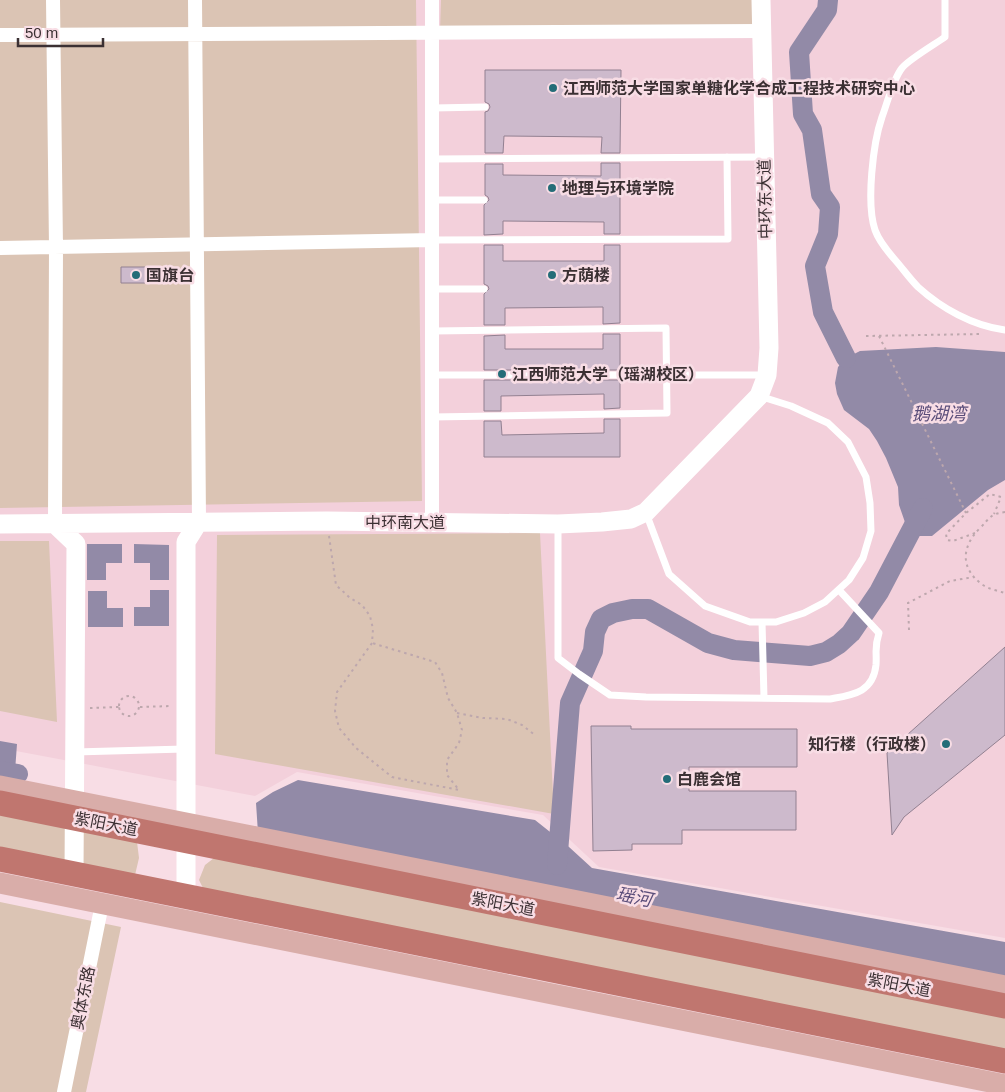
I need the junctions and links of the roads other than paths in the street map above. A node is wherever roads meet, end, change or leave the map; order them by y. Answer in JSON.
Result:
{"nodes":[{"id":1,"x":53,"y":0,"type":"edge"},
{"id":2,"x":195,"y":0,"type":"edge"},
{"id":3,"x":432,"y":0,"type":"edge"},
{"id":4,"x":761,"y":0,"type":"edge"},
{"id":5,"x":946,"y":0,"type":"edge"},
{"id":6,"x":760,"y":30,"type":"junction"},
{"id":7,"x":432,"y":32,"type":"junction"},
{"id":8,"x":53,"y":34,"type":"junction"},
{"id":9,"x":0,"y":35,"type":"edge"},
{"id":10,"x":196,"y":35,"type":"junction"},
{"id":11,"x":485,"y":107,"type":"dead end"},
{"id":12,"x":432,"y":108,"type":"junction"},
{"id":13,"x":727,"y":157,"type":"junction"},
{"id":14,"x":764,"y":157,"type":"junction"},
{"id":15,"x":433,"y":159,"type":"junction"},
{"id":16,"x":433,"y":200,"type":"junction"},
{"id":17,"x":484,"y":200,"type":"dead end"},
{"id":18,"x":433,"y":240,"type":"junction"},
{"id":19,"x":198,"y":245,"type":"junction"},
{"id":20,"x":56,"y":247,"type":"junction"},
{"id":21,"x":0,"y":248,"type":"edge"},
{"id":22,"x":433,"y":289,"type":"junction"},
{"id":23,"x":484,"y":289,"type":"dead end"},
{"id":24,"x":1004,"y":330,"type":"edge"},
{"id":25,"x":433,"y":331,"type":"junction"},
{"id":26,"x":432,"y":375,"type":"junction"},
{"id":27,"x":667,"y":375,"type":"junction"},
{"id":28,"x":767,"y":375,"type":"junction"},
{"id":29,"x":759,"y":396,"type":"junction"},
{"id":30,"x":432,"y":417,"type":"junction"},
{"id":31,"x":646,"y":512,"type":"junction"},
{"id":32,"x":199,"y":521,"type":"junction"},
{"id":33,"x":432,"y":521,"type":"junction"},
{"id":34,"x":0,"y":524,"type":"edge"},
{"id":35,"x":55,"y":524,"type":"junction"},
{"id":36,"x":558,"y":524,"type":"junction"},
{"id":37,"x":839,"y":590,"type":"junction"},
{"id":38,"x":762,"y":622,"type":"junction"},
{"id":39,"x":764,"y":698,"type":"junction"},
{"id":40,"x":186,"y":749,"type":"junction"},
{"id":41,"x":75,"y":752,"type":"junction"},
{"id":42,"x":0,"y":786,"type":"edge"},
{"id":43,"x":0,"y":803,"type":"edge"},
{"id":44,"x":74,"y":809,"type":"junction"},
{"id":45,"x":186,"y":831,"type":"junction"},
{"id":46,"x":0,"y":859,"type":"edge"},
{"id":47,"x":74,"y":874,"type":"junction"},
{"id":48,"x":0,"y":883,"type":"edge"},
{"id":49,"x":186,"y":896,"type":"junction"},
{"id":50,"x":102,"y":904,"type":"junction"},
{"id":51,"x":1005,"y":986,"type":"edge"},
{"id":52,"x":1005,"y":1006,"type":"edge"},
{"id":53,"x":1005,"y":1061,"type":"edge"},
{"id":54,"x":1005,"y":1085,"type":"edge"},
{"id":55,"x":64,"y":1092,"type":"edge"}],
"edges":[{"from":1,"to":8,"type":"street"},
{"from":2,"to":10,"type":"street"},
{"from":3,"to":7,"type":"street"},
{"from":4,"to":6,"type":"street","name":"中环东大道"},
{"from":5,"to":24,"type":"lane"},
{"from":6,"to":7,"type":"street"},
{"from":6,"to":14,"type":"street","name":"中环东大道"},
{"from":7,"to":10,"type":"street"},
{"from":7,"to":12,"type":"street"},
{"from":8,"to":9,"type":"street"},
{"from":8,"to":10,"type":"street"},
{"from":8,"to":20,"type":"street"},
{"from":10,"to":19,"type":"street"},
{"from":11,"to":12,"type":"lane"},
{"from":12,"to":15,"type":"street"},
{"from":13,"to":14,"type":"lane"},
{"from":13,"to":15,"type":"lane"},
{"from":13,"to":18,"type":"lane"},
{"from":14,"to":28,"type":"street","name":"中环东大道"},
{"from":15,"to":16,"type":"street"},
{"from":16,"to":17,"type":"lane"},
{"from":16,"to":18,"type":"street"},
{"from":18,"to":19,"type":"street"},
{"from":18,"to":22,"type":"street"},
{"from":19,"to":20,"type":"street"},
{"from":19,"to":32,"type":"street"},
{"from":20,"to":21,"type":"street"},
{"from":20,"to":35,"type":"street"},
{"from":22,"to":23,"type":"lane"},
{"from":22,"to":25,"type":"street"},
{"from":25,"to":26,"type":"street"},
{"from":25,"to":27,"type":"lane"},
{"from":26,"to":27,"type":"lane"},
{"from":26,"to":30,"type":"street"},
{"from":27,"to":28,"type":"lane"},
{"from":27,"to":30,"type":"lane"},
{"from":28,"to":29,"type":"street","name":"中环东大道"},
{"from":29,"to":31,"type":"street","name":"中环南大道"},
{"from":29,"to":37,"type":"lane"},
{"from":30,"to":33,"type":"street"},
{"from":31,"to":36,"type":"street","name":"中环南大道"},
{"from":31,"to":38,"type":"lane"},
{"from":32,"to":33,"type":"street","name":"中环南大道"},
{"from":32,"to":35,"type":"street","name":"中环南大道"},
{"from":32,"to":40,"type":"street"},
{"from":33,"to":36,"type":"street","name":"中环南大道"},
{"from":34,"to":35,"type":"street","name":"中环南大道"},
{"from":35,"to":41,"type":"street"},
{"from":36,"to":39,"type":"lane"},
{"from":37,"to":38,"type":"lane"},
{"from":37,"to":39,"type":"lane"},
{"from":38,"to":39,"type":"lane"},
{"from":40,"to":41,"type":"lane"},
{"from":40,"to":45,"type":"street"},
{"from":41,"to":44,"type":"street"},
{"from":42,"to":44,"type":"main road"},
{"from":43,"to":44,"type":"highway","name":"紫阳大道"},
{"from":44,"to":45,"type":"highway","name":"紫阳大道"},
{"from":44,"to":47,"type":"street"},
{"from":45,"to":49,"type":"street"},
{"from":45,"to":51,"type":"main road"},
{"from":45,"to":52,"type":"highway","name":"紫阳大道"},
{"from":46,"to":47,"type":"highway"},
{"from":47,"to":49,"type":"highway"},
{"from":48,"to":50,"type":"main road"},
{"from":49,"to":53,"type":"highway"},
{"from":50,"to":54,"type":"main road"},
{"from":50,"to":55,"type":"street","name":"奥体东路"}]}
